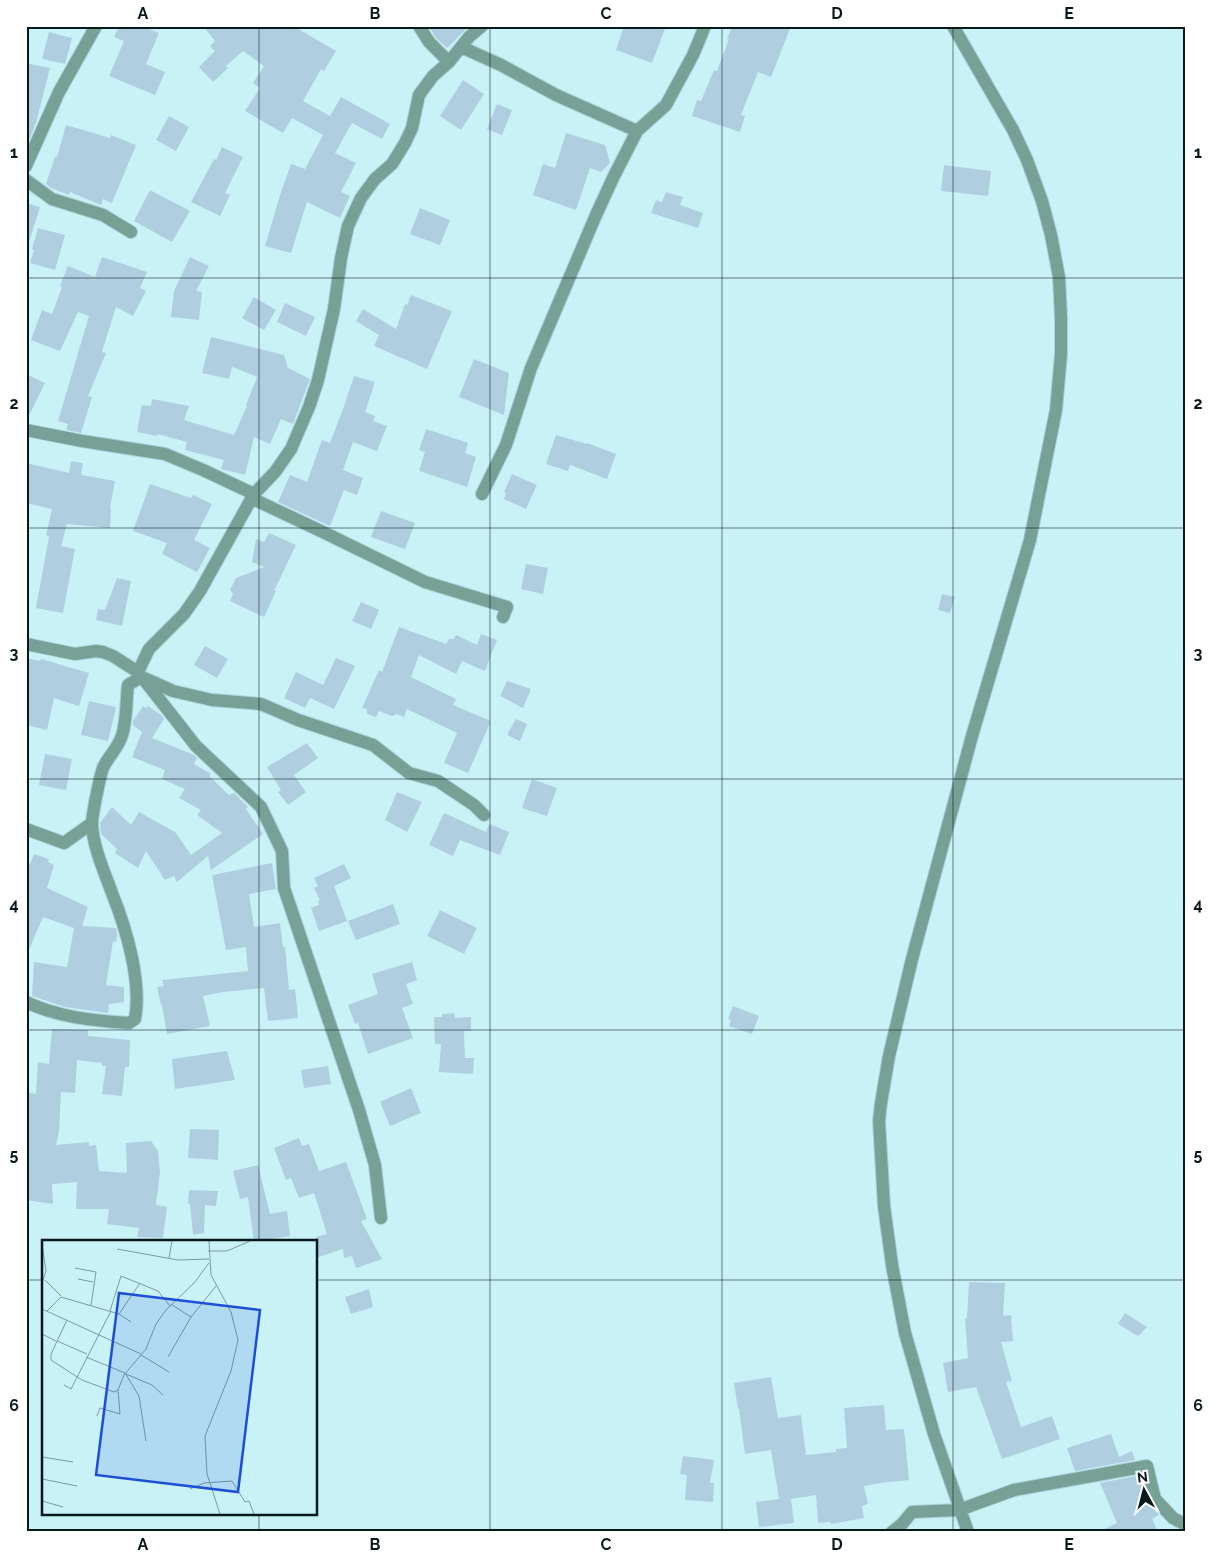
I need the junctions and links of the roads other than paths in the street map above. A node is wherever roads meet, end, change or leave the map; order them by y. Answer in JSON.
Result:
{"nodes":[{"id":1,"x":96,"y":26,"type":"edge"},
{"id":2,"x":419,"y":26,"type":"edge"},
{"id":3,"x":482,"y":26,"type":"edge"},
{"id":4,"x":705,"y":26,"type":"edge"},
{"id":5,"x":953,"y":26,"type":"edge"},
{"id":6,"x":461,"y":47,"type":"junction"},
{"id":7,"x":449,"y":62,"type":"junction"},
{"id":8,"x":638,"y":131,"type":"junction"},
{"id":9,"x":26,"y":166,"type":"edge"},
{"id":10,"x":26,"y":180,"type":"edge"},
{"id":11,"x":130,"y":232,"type":"dead end"},
{"id":12,"x":26,"y":430,"type":"edge"},
{"id":13,"x":482,"y":494,"type":"dead end"},
{"id":14,"x":253,"y":496,"type":"junction"},
{"id":15,"x":503,"y":617,"type":"dead end"},
{"id":16,"x":26,"y":644,"type":"edge"},
{"id":17,"x":139,"y":675,"type":"junction"},
{"id":18,"x":484,"y":815,"type":"dead end"},
{"id":19,"x":92,"y":823,"type":"junction"},
{"id":20,"x":26,"y":829,"type":"edge"},
{"id":21,"x":26,"y":1002,"type":"edge"},
{"id":22,"x":381,"y":1218,"type":"dead end"},
{"id":23,"x":959,"y":1510,"type":"junction"},
{"id":24,"x":1186,"y":1525,"type":"edge"},
{"id":25,"x":892,"y":1532,"type":"edge"},
{"id":26,"x":968,"y":1532,"type":"edge"}],
"edges":[{"from":1,"to":9,"type":"street"},
{"from":2,"to":7,"type":"street"},
{"from":3,"to":6,"type":"street"},
{"from":4,"to":8,"type":"street"},
{"from":5,"to":23,"type":"street"},
{"from":6,"to":7,"type":"street"},
{"from":6,"to":8,"type":"street"},
{"from":7,"to":14,"type":"street"},
{"from":8,"to":13,"type":"street"},
{"from":10,"to":11,"type":"street"},
{"from":12,"to":14,"type":"street"},
{"from":14,"to":15,"type":"street"},
{"from":14,"to":17,"type":"street"},
{"from":16,"to":17,"type":"street"},
{"from":17,"to":18,"type":"street"},
{"from":17,"to":19,"type":"street"},
{"from":17,"to":22,"type":"street"},
{"from":19,"to":20,"type":"street"},
{"from":19,"to":21,"type":"street"},
{"from":23,"to":24,"type":"street"},
{"from":23,"to":25,"type":"street"},
{"from":23,"to":26,"type":"street"}]}
